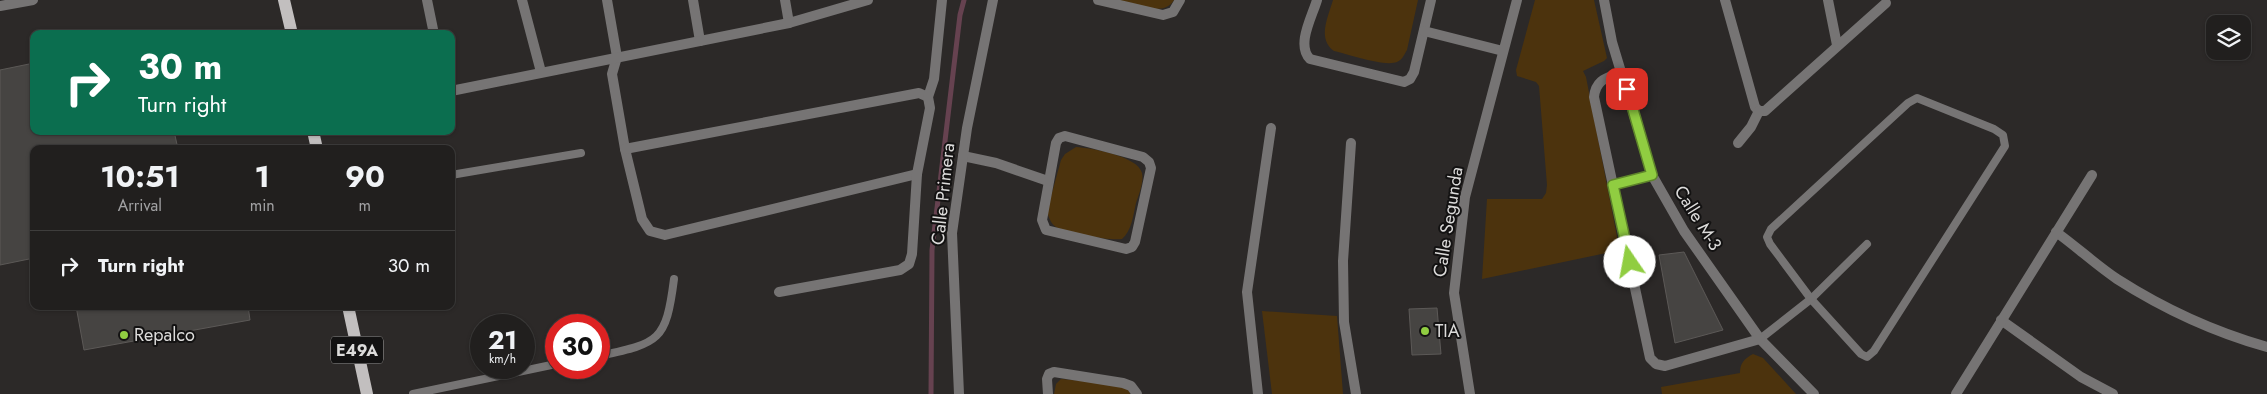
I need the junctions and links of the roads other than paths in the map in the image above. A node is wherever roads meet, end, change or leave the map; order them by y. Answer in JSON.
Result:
{"nodes":[{"id":1,"x":33,"y":0,"type":"edge"},
{"id":2,"x":284,"y":0,"type":"edge"},
{"id":3,"x":427,"y":0,"type":"edge"},
{"id":4,"x":522,"y":0,"type":"edge"},
{"id":5,"x":607,"y":0,"type":"edge"},
{"id":6,"x":693,"y":0,"type":"edge"},
{"id":7,"x":785,"y":0,"type":"edge"},
{"id":8,"x":868,"y":0,"type":"edge"},
{"id":9,"x":942,"y":0,"type":"edge"},
{"id":10,"x":993,"y":0,"type":"edge"},
{"id":11,"x":1098,"y":0,"type":"edge"},
{"id":12,"x":1180,"y":0,"type":"edge"},
{"id":13,"x":1317,"y":0,"type":"edge"},
{"id":14,"x":1430,"y":0,"type":"edge"},
{"id":15,"x":1517,"y":0,"type":"edge"},
{"id":16,"x":1604,"y":0,"type":"edge"},
{"id":17,"x":1725,"y":0,"type":"edge"},
{"id":18,"x":1828,"y":0,"type":"edge"},
{"id":19,"x":1886,"y":3,"type":"dead end"},
{"id":20,"x":0,"y":6,"type":"edge"},
{"id":21,"x":789,"y":23,"type":"junction"},
{"id":22,"x":291,"y":30,"type":"edge"},
{"id":23,"x":433,"y":30,"type":"edge"},
{"id":24,"x":1424,"y":31,"type":"junction"},
{"id":25,"x":700,"y":41,"type":"junction"},
{"id":26,"x":1837,"y":45,"type":"junction"},
{"id":27,"x":1503,"y":51,"type":"junction"},
{"id":28,"x":617,"y":57,"type":"junction"},
{"id":29,"x":541,"y":72,"type":"junction"},
{"id":30,"x":1622,"y":72,"type":"junction"},
{"id":31,"x":455,"y":90,"type":"edge"},
{"id":32,"x":928,"y":97,"type":"junction"},
{"id":33,"x":1759,"y":111,"type":"junction"},
{"id":34,"x":1271,"y":128,"type":"dead end"},
{"id":35,"x":1351,"y":142,"type":"dead end"},
{"id":36,"x":1738,"y":143,"type":"dead end"},
{"id":37,"x":625,"y":149,"type":"junction"},
{"id":38,"x":581,"y":153,"type":"dead end"},
{"id":39,"x":963,"y":156,"type":"junction"},
{"id":40,"x":917,"y":174,"type":"junction"},
{"id":41,"x":455,"y":175,"type":"edge"},
{"id":42,"x":1652,"y":175,"type":"junction"},
{"id":43,"x":2092,"y":175,"type":"dead end"},
{"id":44,"x":1048,"y":181,"type":"junction"},
{"id":45,"x":1613,"y":185,"type":"junction"},
{"id":46,"x":2056,"y":232,"type":"junction"},
{"id":47,"x":1867,"y":244,"type":"dead end"},
{"id":48,"x":674,"y":279,"type":"dead end"},
{"id":49,"x":779,"y":292,"type":"dead end"},
{"id":50,"x":1811,"y":299,"type":"junction"},
{"id":51,"x":349,"y":310,"type":"edge"},
{"id":52,"x":2001,"y":320,"type":"junction"},
{"id":53,"x":1760,"y":339,"type":"junction"},
{"id":54,"x":2267,"y":347,"type":"edge"},
{"id":55,"x":610,"y":354,"type":"edge"},
{"id":56,"x":545,"y":366,"type":"edge"},
{"id":57,"x":366,"y":394,"type":"edge"},
{"id":58,"x":413,"y":394,"type":"edge"},
{"id":59,"x":959,"y":394,"type":"edge"},
{"id":60,"x":1048,"y":394,"type":"edge"},
{"id":61,"x":1137,"y":394,"type":"edge"},
{"id":62,"x":1258,"y":394,"type":"edge"},
{"id":63,"x":1356,"y":394,"type":"edge"},
{"id":64,"x":1470,"y":394,"type":"edge"},
{"id":65,"x":1814,"y":394,"type":"edge"},
{"id":66,"x":1956,"y":394,"type":"edge"},
{"id":67,"x":2113,"y":394,"type":"edge"}],
"edges":[{"from":1,"to":20,"type":"street"},
{"from":2,"to":22,"type":"main road"},
{"from":3,"to":23,"type":"street"},
{"from":4,"to":29,"type":"street"},
{"from":5,"to":28,"type":"street"},
{"from":6,"to":25,"type":"street"},
{"from":7,"to":21,"type":"street"},
{"from":8,"to":21,"type":"street"},
{"from":9,"to":32,"type":"street"},
{"from":10,"to":39,"type":"street","name":"Calle Primera"},
{"from":11,"to":12,"type":"street"},
{"from":13,"to":24,"type":"street"},
{"from":14,"to":24,"type":"street"},
{"from":15,"to":27,"type":"street","name":"Calle Segunda"},
{"from":16,"to":30,"type":"street","name":"Calle M-3"},
{"from":17,"to":33,"type":"street"},
{"from":18,"to":26,"type":"street"},
{"from":19,"to":26,"type":"street"},
{"from":21,"to":25,"type":"street"},
{"from":24,"to":27,"type":"street"},
{"from":25,"to":28,"type":"street"},
{"from":26,"to":33,"type":"street"},
{"from":27,"to":64,"type":"street","name":"Calle Segunda"},
{"from":28,"to":29,"type":"street"},
{"from":28,"to":37,"type":"street"},
{"from":29,"to":31,"type":"street"},
{"from":30,"to":42,"type":"street","name":"Calle M-3"},
{"from":30,"to":45,"type":"street"},
{"from":32,"to":37,"type":"street"},
{"from":32,"to":40,"type":"street"},
{"from":33,"to":36,"type":"street"},
{"from":34,"to":62,"type":"street"},
{"from":35,"to":63,"type":"street"},
{"from":37,"to":40,"type":"street"},
{"from":38,"to":41,"type":"lane"},
{"from":39,"to":44,"type":"street"},
{"from":39,"to":59,"type":"street","name":"Calle Primera"},
{"from":40,"to":49,"type":"street"},
{"from":42,"to":45,"type":"street"},
{"from":42,"to":53,"type":"street","name":"Calle M-3"},
{"from":43,"to":46,"type":"street"},
{"from":44,"to":44,"type":"street"},
{"from":45,"to":53,"type":"street"},
{"from":46,"to":52,"type":"street"},
{"from":46,"to":54,"type":"street"},
{"from":47,"to":50,"type":"lane"},
{"from":48,"to":55,"type":"lane"},
{"from":50,"to":50,"type":"lane"},
{"from":50,"to":53,"type":"lane"},
{"from":51,"to":57,"type":"main road","number":"E49A"},
{"from":52,"to":66,"type":"street"},
{"from":52,"to":67,"type":"street"},
{"from":53,"to":65,"type":"street","name":"Calle M-3"},
{"from":56,"to":58,"type":"lane"},
{"from":60,"to":61,"type":"street"}]}
